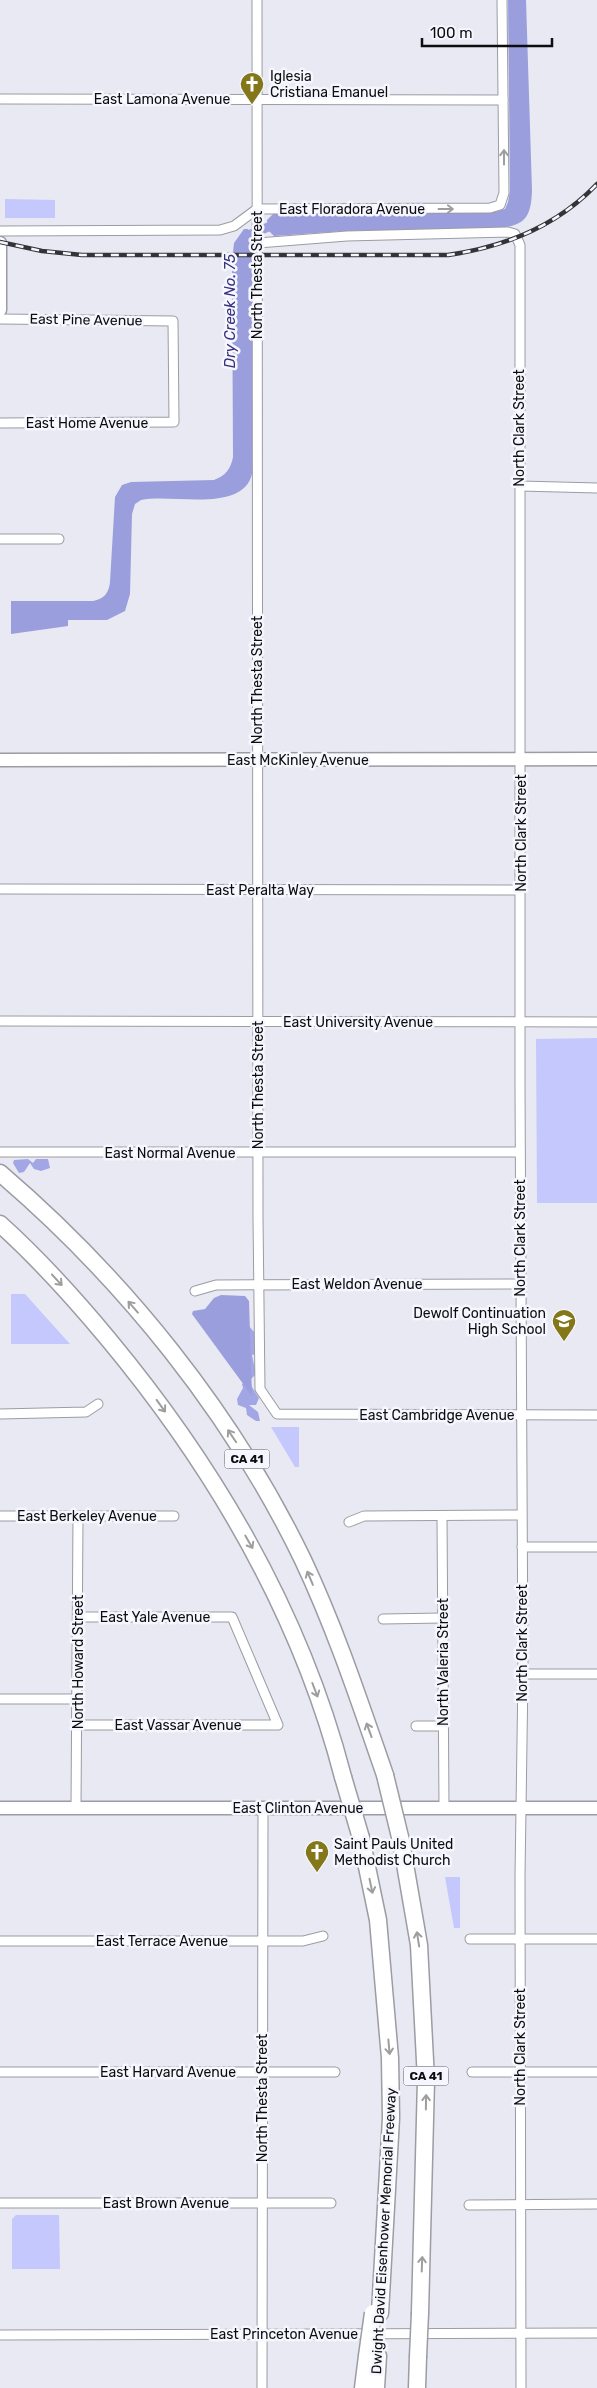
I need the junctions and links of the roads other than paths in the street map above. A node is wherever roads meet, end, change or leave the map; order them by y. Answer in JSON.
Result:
{"nodes":[{"id":1,"x":257,"y":0,"type":"edge"},
{"id":2,"x":502,"y":0,"type":"edge"},
{"id":3,"x":0,"y":99,"type":"edge"},
{"id":4,"x":257,"y":99,"type":"junction"},
{"id":5,"x":503,"y":100,"type":"junction"},
{"id":6,"x":257,"y":209,"type":"junction"},
{"id":7,"x":0,"y":231,"type":"edge"},
{"id":8,"x":518,"y":237,"type":"joint"},
{"id":9,"x":258,"y":240,"type":"junction"},
{"id":10,"x":0,"y":243,"type":"edge"},
{"id":11,"x":0,"y":309,"type":"edge"},
{"id":12,"x":0,"y":319,"type":"edge"},
{"id":13,"x":174,"y":422,"type":"joint"},
{"id":14,"x":0,"y":423,"type":"edge"},
{"id":15,"x":520,"y":486,"type":"junction"},
{"id":16,"x":597,"y":488,"type":"edge"},
{"id":17,"x":0,"y":539,"type":"edge"},
{"id":18,"x":59,"y":539,"type":"dead end"},
{"id":19,"x":520,"y":759,"type":"junction"},
{"id":20,"x":597,"y":759,"type":"edge"},
{"id":21,"x":0,"y":760,"type":"edge"},
{"id":22,"x":258,"y":760,"type":"junction"},
{"id":23,"x":0,"y":889,"type":"edge"},
{"id":24,"x":258,"y":890,"type":"junction"},
{"id":25,"x":521,"y":890,"type":"junction"},
{"id":26,"x":0,"y":1022,"type":"edge"},
{"id":27,"x":521,"y":1022,"type":"junction"},
{"id":28,"x":597,"y":1022,"type":"edge"},
{"id":29,"x":258,"y":1023,"type":"junction"},
{"id":30,"x":0,"y":1152,"type":"edge"},
{"id":31,"x":520,"y":1152,"type":"junction"},
{"id":32,"x":258,"y":1153,"type":"junction"},
{"id":33,"x":0,"y":1173,"type":"edge"},
{"id":34,"x":0,"y":1224,"type":"edge"},
{"id":35,"x":258,"y":1284,"type":"junction"},
{"id":36,"x":520,"y":1284,"type":"junction"},
{"id":37,"x":195,"y":1290,"type":"dead end"},
{"id":38,"x":98,"y":1404,"type":"dead end"},
{"id":39,"x":0,"y":1414,"type":"edge"},
{"id":40,"x":277,"y":1414,"type":"joint"},
{"id":41,"x":597,"y":1415,"type":"edge"},
{"id":42,"x":521,"y":1416,"type":"junction"},
{"id":43,"x":521,"y":1515,"type":"junction"},
{"id":44,"x":0,"y":1516,"type":"edge"},
{"id":45,"x":174,"y":1516,"type":"dead end"},
{"id":46,"x":442,"y":1516,"type":"junction"},
{"id":47,"x":78,"y":1517,"type":"junction"},
{"id":48,"x":349,"y":1522,"type":"dead end"},
{"id":49,"x":597,"y":1546,"type":"edge"},
{"id":50,"x":522,"y":1547,"type":"junction"},
{"id":51,"x":78,"y":1617,"type":"junction"},
{"id":52,"x":442,"y":1618,"type":"junction"},
{"id":53,"x":383,"y":1619,"type":"dead end"},
{"id":54,"x":523,"y":1674,"type":"junction"},
{"id":55,"x":597,"y":1674,"type":"edge"},
{"id":56,"x":0,"y":1699,"type":"edge"},
{"id":57,"x":78,"y":1699,"type":"junction"},
{"id":58,"x":78,"y":1725,"type":"junction"},
{"id":59,"x":278,"y":1725,"type":"joint"},
{"id":60,"x":416,"y":1726,"type":"dead end"},
{"id":61,"x":443,"y":1726,"type":"junction"},
{"id":62,"x":0,"y":1808,"type":"edge"},
{"id":63,"x":76,"y":1808,"type":"junction"},
{"id":64,"x":263,"y":1808,"type":"junction"},
{"id":65,"x":444,"y":1808,"type":"junction"},
{"id":66,"x":522,"y":1808,"type":"junction"},
{"id":67,"x":597,"y":1808,"type":"edge"},
{"id":68,"x":323,"y":1936,"type":"dead end"},
{"id":69,"x":470,"y":1939,"type":"dead end"},
{"id":70,"x":520,"y":1939,"type":"junction"},
{"id":71,"x":597,"y":1940,"type":"edge"},
{"id":72,"x":0,"y":1941,"type":"edge"},
{"id":73,"x":262,"y":1941,"type":"junction"},
{"id":74,"x":0,"y":2072,"type":"edge"},
{"id":75,"x":262,"y":2072,"type":"junction"},
{"id":76,"x":335,"y":2072,"type":"dead end"},
{"id":77,"x":472,"y":2072,"type":"dead end"},
{"id":78,"x":521,"y":2072,"type":"junction"},
{"id":79,"x":597,"y":2072,"type":"edge"},
{"id":80,"x":0,"y":2203,"type":"edge"},
{"id":81,"x":262,"y":2203,"type":"junction"},
{"id":82,"x":331,"y":2203,"type":"dead end"},
{"id":83,"x":521,"y":2204,"type":"junction"},
{"id":84,"x":597,"y":2204,"type":"edge"},
{"id":85,"x":470,"y":2205,"type":"dead end"},
{"id":86,"x":597,"y":2333,"type":"edge"},
{"id":87,"x":262,"y":2334,"type":"junction"},
{"id":88,"x":522,"y":2334,"type":"junction"},
{"id":89,"x":0,"y":2335,"type":"edge"},
{"id":90,"x":372,"y":2356,"type":"junction"},
{"id":91,"x":262,"y":2388,"type":"edge"},
{"id":92,"x":363,"y":2388,"type":"edge"},
{"id":93,"x":376,"y":2388,"type":"edge"},
{"id":94,"x":418,"y":2388,"type":"edge"},
{"id":95,"x":521,"y":2388,"type":"edge"}],
"edges":[{"from":1,"to":4,"type":"street","name":"North Thesta Street"},
{"from":2,"to":5,"type":"street"},
{"from":3,"to":4,"type":"street","name":"East Lamona Avenue"},
{"from":4,"to":5,"type":"street","name":"East Lamona Avenue"},
{"from":4,"to":6,"type":"street","name":"North Thesta Street"},
{"from":6,"to":5,"type":"street","name":"East Floradora Avenue","one_way":true},
{"from":6,"to":7,"type":"street"},
{"from":6,"to":9,"type":"street","name":"North Thesta Street"},
{"from":8,"to":9,"type":"street","name":"East Floradora Avenue"},
{"from":8,"to":15,"type":"street","name":"North Clark Street"},
{"from":9,"to":22,"type":"street","name":"North Thesta Street"},
{"from":10,"to":11,"type":"main road"},
{"from":12,"to":13,"type":"street","name":"East Pine Avenue"},
{"from":13,"to":14,"type":"street","name":"East Home Avenue"},
{"from":15,"to":16,"type":"street"},
{"from":15,"to":19,"type":"street","name":"North Clark Street"},
{"from":17,"to":18,"type":"street"},
{"from":19,"to":20,"type":"main road","name":"East McKinley Avenue"},
{"from":19,"to":22,"type":"main road","name":"East McKinley Avenue"},
{"from":19,"to":25,"type":"street","name":"North Clark Street"},
{"from":21,"to":22,"type":"main road","name":"East McKinley Avenue"},
{"from":22,"to":24,"type":"street","name":"North Thesta Street"},
{"from":23,"to":24,"type":"street","name":"East Peralta Way"},
{"from":24,"to":25,"type":"street","name":"East Peralta Way"},
{"from":24,"to":29,"type":"street","name":"North Thesta Street"},
{"from":25,"to":27,"type":"street","name":"North Clark Street"},
{"from":26,"to":29,"type":"street","name":"East University Avenue"},
{"from":27,"to":28,"type":"street","name":"East University Avenue"},
{"from":27,"to":29,"type":"street","name":"East University Avenue"},
{"from":27,"to":31,"type":"street","name":"North Clark Street"},
{"from":29,"to":32,"type":"street","name":"North Thesta Street"},
{"from":30,"to":32,"type":"street","name":"East Normal Avenue"},
{"from":31,"to":32,"type":"street","name":"East Normal Avenue"},
{"from":31,"to":36,"type":"street","name":"North Clark Street"},
{"from":32,"to":35,"type":"street","name":"North Thesta Street"},
{"from":94,"to":33,"type":"highway","number":"CA 41","one_way":true,"bridge":true},
{"from":34,"to":90,"type":"highway","name":"Dwight David Eisenhower Memorial Freeway","number":"CA 41","one_way":true,"bridge":true},
{"from":35,"to":36,"type":"street","name":"East Weldon Avenue"},
{"from":35,"to":37,"type":"street","name":"East Weldon Avenue"},
{"from":35,"to":40,"type":"street","name":"North Thesta Street"},
{"from":36,"to":42,"type":"street","name":"North Clark Street"},
{"from":38,"to":39,"type":"street"},
{"from":40,"to":42,"type":"street","name":"East Cambridge Avenue"},
{"from":41,"to":42,"type":"street","name":"East Cambridge Avenue"},
{"from":42,"to":43,"type":"street","name":"North Clark Street"},
{"from":43,"to":46,"type":"street"},
{"from":43,"to":50,"type":"street","name":"North Clark Street"},
{"from":44,"to":47,"type":"street","name":"East Berkeley Avenue"},
{"from":45,"to":47,"type":"street","name":"East Berkeley Avenue"},
{"from":46,"to":48,"type":"street"},
{"from":46,"to":52,"type":"street","name":"North Valeria Street"},
{"from":47,"to":51,"type":"street","name":"North Howard Street"},
{"from":49,"to":50,"type":"street"},
{"from":50,"to":54,"type":"street","name":"North Clark Street"},
{"from":51,"to":57,"type":"street","name":"North Howard Street"},
{"from":51,"to":59,"type":"street","name":"East Yale Avenue"},
{"from":52,"to":53,"type":"street"},
{"from":52,"to":61,"type":"street","name":"North Valeria Street"},
{"from":54,"to":55,"type":"street"},
{"from":54,"to":66,"type":"street","name":"North Clark Street"},
{"from":56,"to":57,"type":"street"},
{"from":57,"to":58,"type":"street","name":"North Howard Street"},
{"from":58,"to":59,"type":"street","name":"East Vassar Avenue"},
{"from":58,"to":63,"type":"street","name":"North Howard Street"},
{"from":60,"to":61,"type":"street"},
{"from":61,"to":65,"type":"street","name":"North Valeria Street"},
{"from":62,"to":63,"type":"main road","name":"East Clinton Avenue"},
{"from":63,"to":64,"type":"main road","name":"East Clinton Avenue"},
{"from":64,"to":65,"type":"main road","name":"East Clinton Avenue"},
{"from":64,"to":73,"type":"street","name":"North Thesta Street"},
{"from":65,"to":66,"type":"main road","name":"East Clinton Avenue"},
{"from":66,"to":67,"type":"main road","name":"East Clinton Avenue"},
{"from":66,"to":70,"type":"street","name":"North Clark Street"},
{"from":68,"to":73,"type":"street","name":"East Terrace Avenue"},
{"from":69,"to":70,"type":"street"},
{"from":70,"to":71,"type":"street"},
{"from":70,"to":78,"type":"street","name":"North Clark Street"},
{"from":72,"to":73,"type":"street","name":"East Terrace Avenue"},
{"from":73,"to":75,"type":"street","name":"North Thesta Street"},
{"from":74,"to":75,"type":"street","name":"East Harvard Avenue"},
{"from":75,"to":76,"type":"street","name":"East Harvard Avenue"},
{"from":75,"to":81,"type":"street","name":"North Thesta Street"},
{"from":77,"to":78,"type":"street"},
{"from":78,"to":79,"type":"street"},
{"from":78,"to":83,"type":"street","name":"North Clark Street"},
{"from":80,"to":81,"type":"street","name":"East Brown Avenue"},
{"from":81,"to":82,"type":"street","name":"East Brown Avenue"},
{"from":81,"to":87,"type":"street","name":"North Thesta Street"},
{"from":83,"to":84,"type":"street"},
{"from":83,"to":85,"type":"street"},
{"from":83,"to":88,"type":"street","name":"North Clark Street"},
{"from":86,"to":88,"type":"street","name":"East Princeton Avenue"},
{"from":87,"to":88,"type":"street","name":"East Princeton Avenue"},
{"from":87,"to":89,"type":"street","name":"East Princeton Avenue"},
{"from":87,"to":91,"type":"street","name":"North Thesta Street"},
{"from":88,"to":95,"type":"street","name":"North Clark Street"},
{"from":90,"to":92,"type":"highway"},
{"from":90,"to":93,"type":"highway","name":"Dwight David Eisenhower Memorial Freeway"}]}
